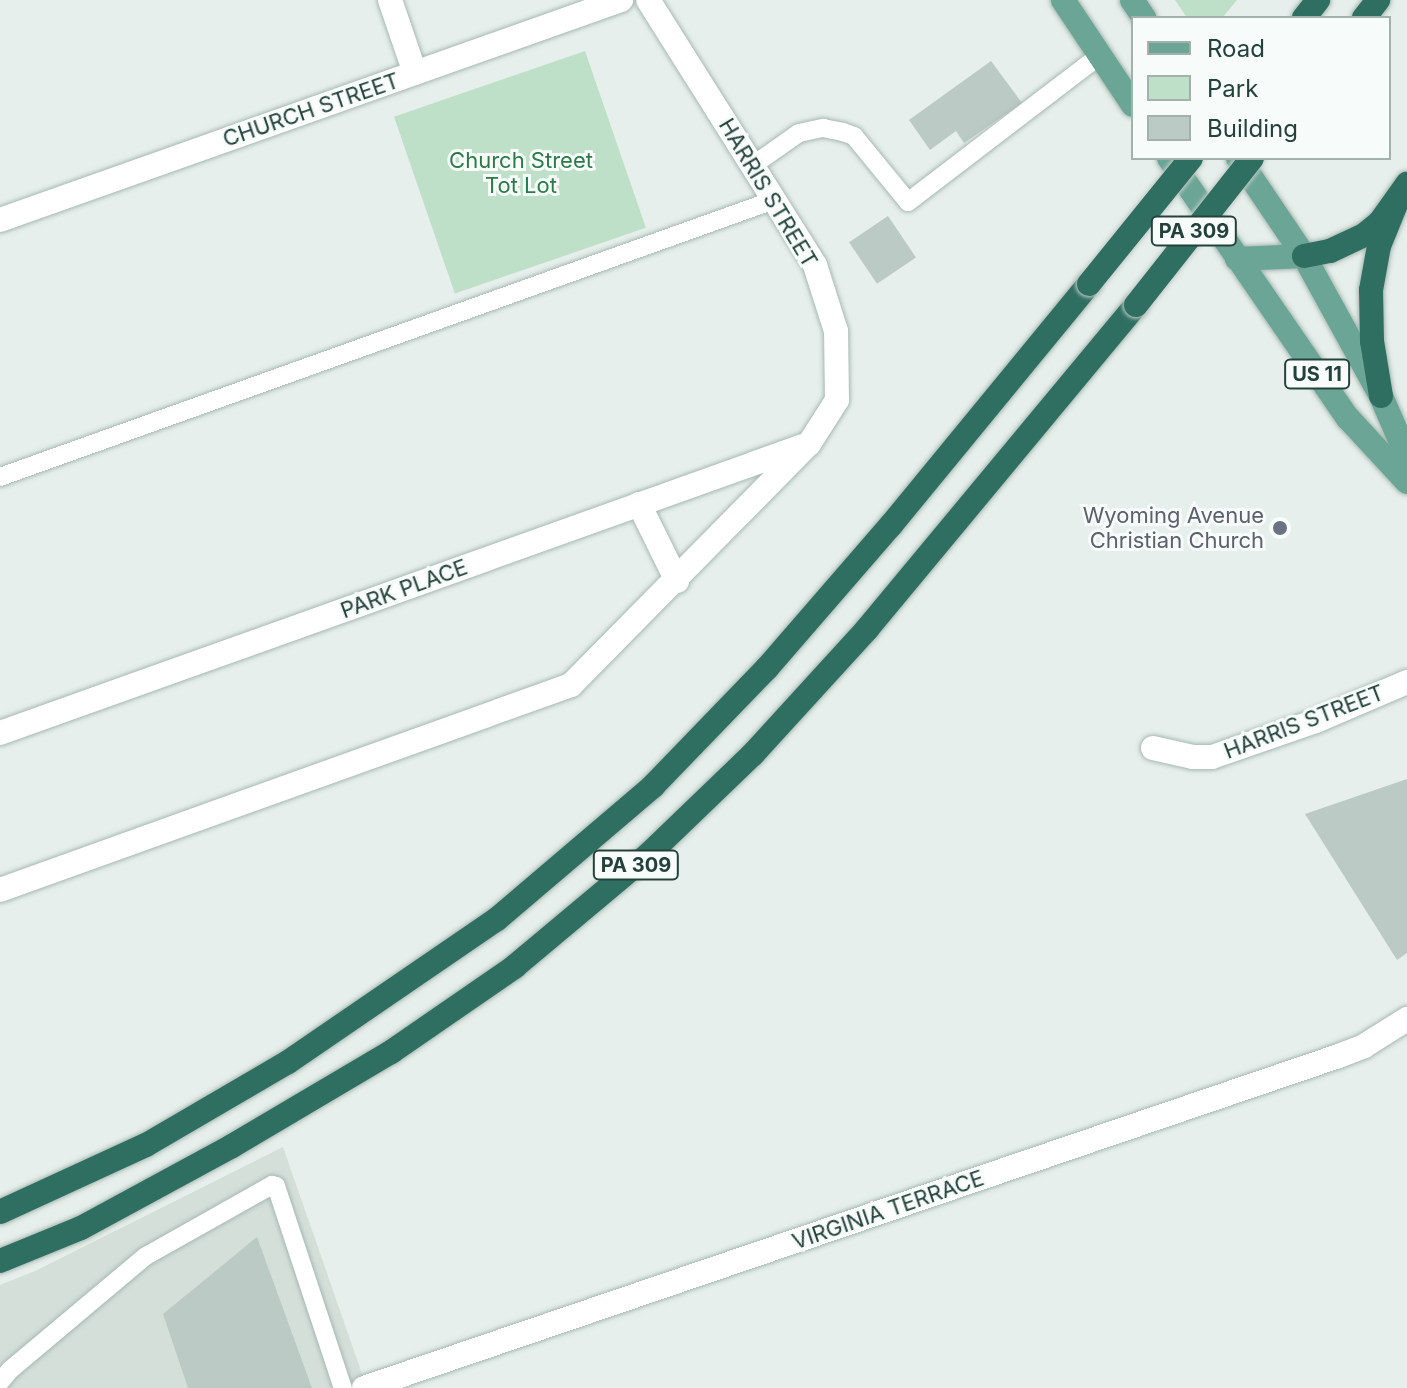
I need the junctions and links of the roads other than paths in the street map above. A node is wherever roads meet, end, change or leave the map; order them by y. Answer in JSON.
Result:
{"nodes":[{"id":1,"x":390,"y":0,"type":"edge"},
{"id":2,"x":621,"y":0,"type":"edge"},
{"id":3,"x":648,"y":0,"type":"edge"},
{"id":4,"x":1063,"y":0,"type":"edge"},
{"id":5,"x":1318,"y":0,"type":"edge"},
{"id":6,"x":1378,"y":0,"type":"edge"},
{"id":7,"x":1306,"y":16,"type":"edge"},
{"id":8,"x":1366,"y":16,"type":"edge"},
{"id":9,"x":1100,"y":55,"type":"junction"},
{"id":10,"x":415,"y":73,"type":"junction"},
{"id":11,"x":1131,"y":102,"type":"edge"},
{"id":12,"x":1170,"y":160,"type":"edge"},
{"id":13,"x":1189,"y":160,"type":"edge"},
{"id":14,"x":1239,"y":160,"type":"edge"},
{"id":15,"x":1250,"y":160,"type":"edge"},
{"id":16,"x":752,"y":166,"type":"junction"},
{"id":17,"x":1402,"y":193,"type":"edge"},
{"id":18,"x":774,"y":200,"type":"junction"},
{"id":19,"x":0,"y":220,"type":"edge"},
{"id":20,"x":1304,"y":256,"type":"junction"},
{"id":21,"x":1237,"y":259,"type":"junction"},
{"id":22,"x":1381,"y":396,"type":"junction"},
{"id":23,"x":809,"y":444,"type":"junction"},
{"id":24,"x":1407,"y":456,"type":"edge"},
{"id":25,"x":0,"y":477,"type":"edge"},
{"id":26,"x":1407,"y":482,"type":"edge"},
{"id":27,"x":639,"y":504,"type":"junction"},
{"id":28,"x":677,"y":581,"type":"junction"},
{"id":29,"x":1407,"y":682,"type":"edge"},
{"id":30,"x":0,"y":733,"type":"edge"},
{"id":31,"x":1153,"y":748,"type":"dead end"},
{"id":32,"x":0,"y":890,"type":"edge"},
{"id":33,"x":1407,"y":1019,"type":"edge"},
{"id":34,"x":0,"y":1212,"type":"edge"},
{"id":35,"x":0,"y":1261,"type":"edge"},
{"id":36,"x":3,"y":1372,"type":"edge"},
{"id":37,"x":343,"y":1388,"type":"edge"},
{"id":38,"x":364,"y":1388,"type":"edge"}],
"edges":[{"from":1,"to":10,"type":"street"},
{"from":2,"to":10,"type":"street","name":"CHURCH STREET"},
{"from":3,"to":16,"type":"street","name":"HARRIS STREET"},
{"from":4,"to":9,"type":"main road"},
{"from":5,"to":7,"type":"highway"},
{"from":6,"to":8,"type":"highway"},
{"from":9,"to":11,"type":"main road"},
{"from":9,"to":16,"type":"lane"},
{"from":10,"to":19,"type":"street","name":"CHURCH STREET"},
{"from":12,"to":21,"type":"main road","number":"US 11"},
{"from":13,"to":34,"type":"highway","number":"PA 309","bridge":true},
{"from":14,"to":20,"type":"main road","number":"US 11"},
{"from":15,"to":35,"type":"highway","number":"PA 309","bridge":true},
{"from":16,"to":18,"type":"street","name":"HARRIS STREET"},
{"from":17,"to":20,"type":"highway"},
{"from":17,"to":22,"type":"highway"},
{"from":18,"to":23,"type":"street","name":"HARRIS STREET"},
{"from":18,"to":25,"type":"lane"},
{"from":20,"to":21,"type":"main road"},
{"from":20,"to":22,"type":"main road","number":"US 11"},
{"from":21,"to":26,"type":"main road","number":"US 11"},
{"from":22,"to":24,"type":"main road","number":"US 11"},
{"from":23,"to":27,"type":"street","name":"PARK PLACE"},
{"from":23,"to":28,"type":"street","name":"HARRIS STREET"},
{"from":27,"to":28,"type":"street"},
{"from":27,"to":30,"type":"street","name":"PARK PLACE"},
{"from":28,"to":32,"type":"street","name":"HARRIS STREET"},
{"from":29,"to":31,"type":"street","name":"HARRIS STREET"},
{"from":33,"to":38,"type":"street","name":"VIRGINIA TERRACE"},
{"from":36,"to":37,"type":"lane"}]}
